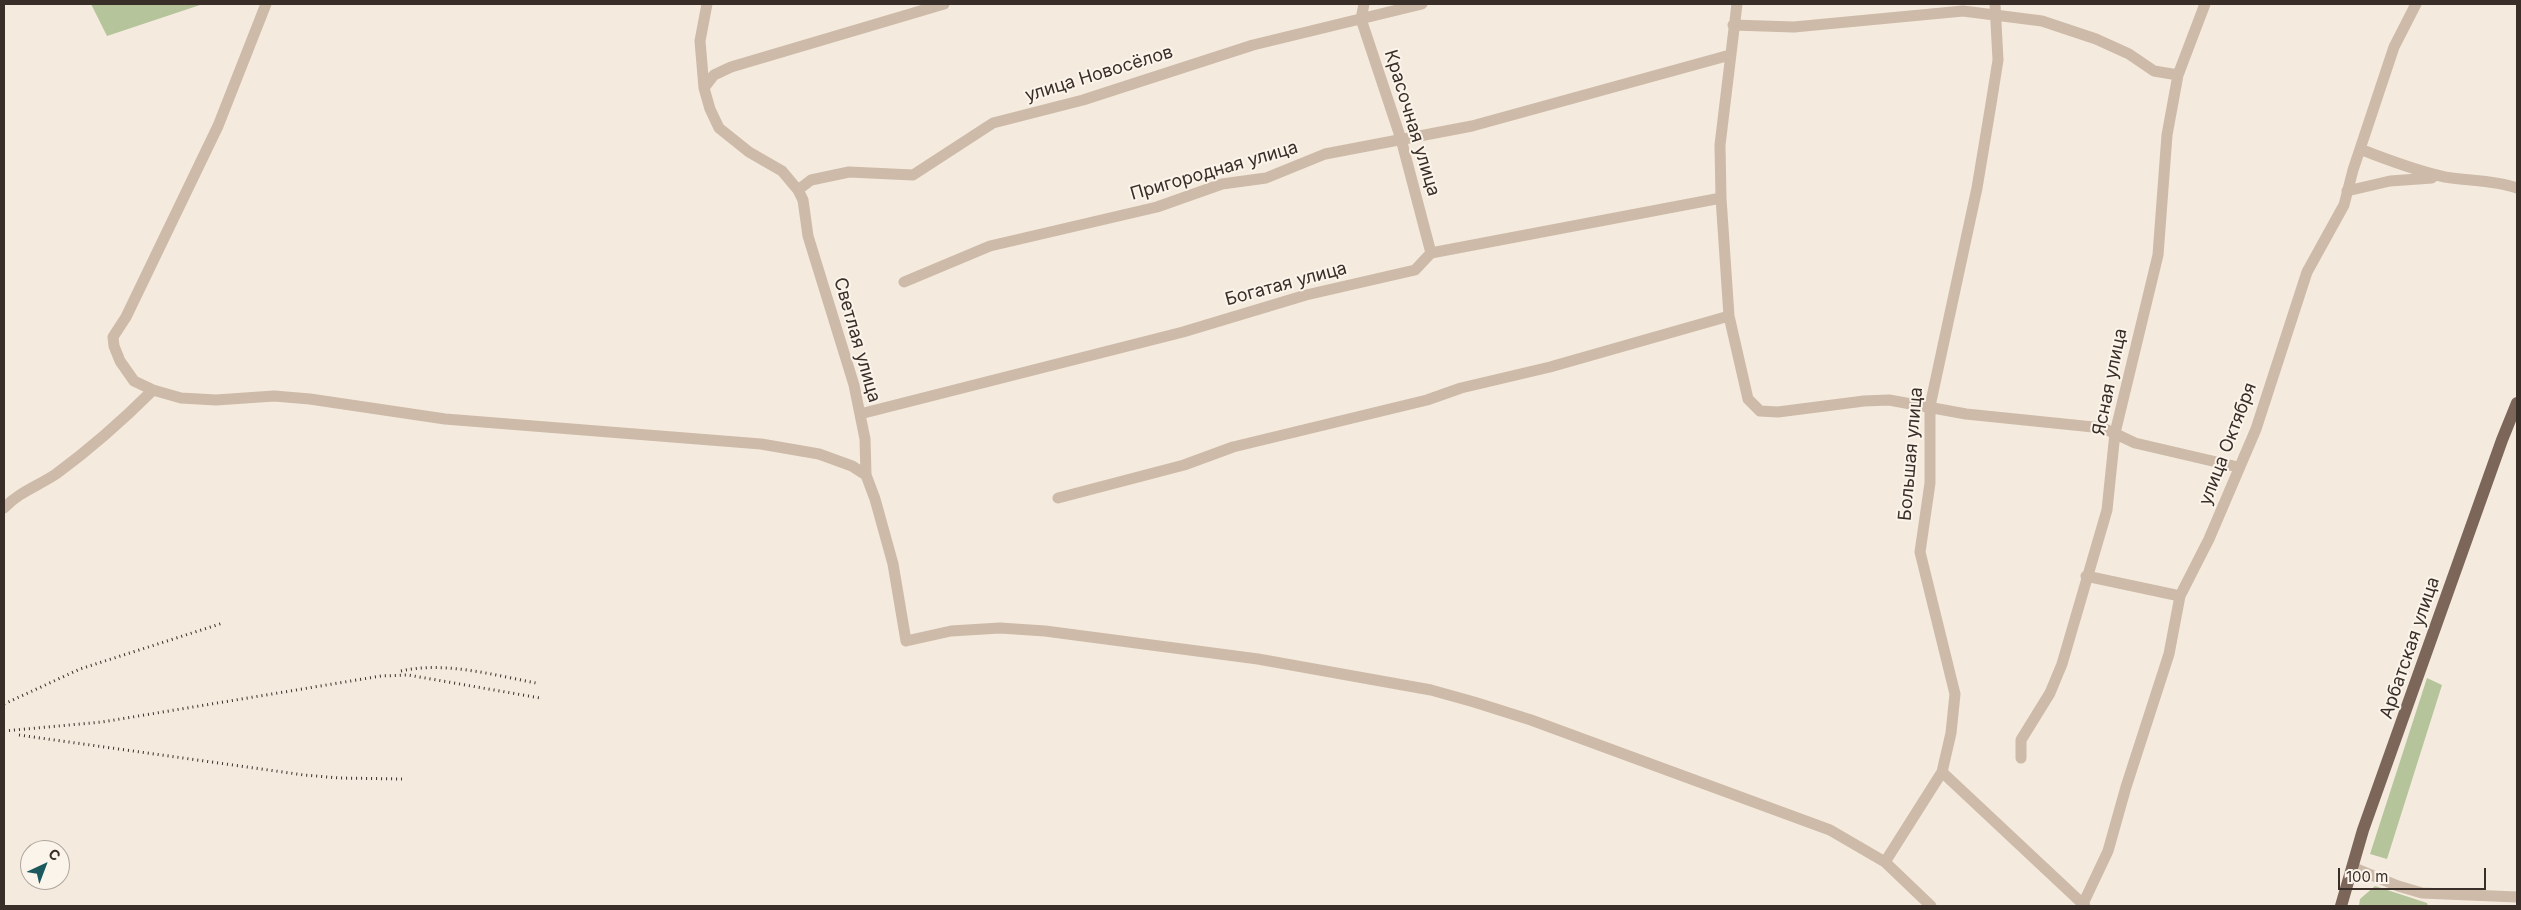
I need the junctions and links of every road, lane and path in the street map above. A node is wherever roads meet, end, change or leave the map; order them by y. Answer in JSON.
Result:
{"nodes":[{"id":1,"x":266,"y":4,"type":"edge"},
{"id":2,"x":707,"y":4,"type":"edge"},
{"id":3,"x":944,"y":4,"type":"edge"},
{"id":4,"x":1364,"y":4,"type":"edge"},
{"id":5,"x":1422,"y":4,"type":"edge"},
{"id":6,"x":1737,"y":4,"type":"edge"},
{"id":7,"x":2205,"y":4,"type":"edge"},
{"id":8,"x":2416,"y":4,"type":"edge"},
{"id":9,"x":1995,"y":9,"type":"edge"},
{"id":10,"x":1361,"y":19,"type":"junction"},
{"id":11,"x":1734,"y":25,"type":"junction"},
{"id":12,"x":1730,"y":55,"type":"junction"},
{"id":13,"x":2178,"y":75,"type":"junction"},
{"id":14,"x":704,"y":88,"type":"junction"},
{"id":15,"x":1401,"y":139,"type":"junction"},
{"id":16,"x":2362,"y":150,"type":"junction"},
{"id":17,"x":2446,"y":177,"type":"junction"},
{"id":18,"x":2517,"y":188,"type":"edge"},
{"id":19,"x":798,"y":190,"type":"junction"},
{"id":20,"x":2347,"y":191,"type":"junction"},
{"id":21,"x":1721,"y":198,"type":"junction"},
{"id":22,"x":1431,"y":253,"type":"junction"},
{"id":23,"x":904,"y":282,"type":"dead end"},
{"id":24,"x":1729,"y":316,"type":"junction"},
{"id":25,"x":153,"y":390,"type":"junction"},
{"id":26,"x":2517,"y":403,"type":"edge"},
{"id":27,"x":1930,"y":406,"type":"junction"},
{"id":28,"x":860,"y":414,"type":"junction"},
{"id":29,"x":2115,"y":433,"type":"junction"},
{"id":30,"x":2238,"y":467,"type":"junction"},
{"id":31,"x":866,"y":475,"type":"junction"},
{"id":32,"x":1058,"y":498,"type":"dead end"},
{"id":33,"x":4,"y":508,"type":"edge"},
{"id":34,"x":2086,"y":576,"type":"junction"},
{"id":35,"x":2180,"y":596,"type":"junction"},
{"id":36,"x":2021,"y":758,"type":"dead end"},
{"id":37,"x":1942,"y":772,"type":"junction"},
{"id":38,"x":1885,"y":862,"type":"junction"},
{"id":39,"x":2352,"y":867,"type":"junction"},
{"id":40,"x":2517,"y":897,"type":"edge"},
{"id":41,"x":2448,"y":901,"type":"edge"},
{"id":42,"x":1931,"y":906,"type":"edge"},
{"id":43,"x":2084,"y":906,"type":"edge"},
{"id":44,"x":2341,"y":906,"type":"edge"}],
"edges":[{"from":1,"to":25,"type":"street"},
{"from":2,"to":14,"type":"street","name":"Светлая улица"},
{"from":3,"to":14,"type":"street"},
{"from":4,"to":10,"type":"street","name":"Красочная улица"},
{"from":5,"to":10,"type":"street","name":"улица Новосёлов"},
{"from":6,"to":11,"type":"street"},
{"from":7,"to":13,"type":"street","name":"Ясная улица"},
{"from":8,"to":16,"type":"street","name":"улица Октября"},
{"from":9,"to":11,"type":"street"},
{"from":9,"to":13,"type":"street"},
{"from":9,"to":27,"type":"street","name":"Большая улица"},
{"from":10,"to":15,"type":"street","name":"Красочная улица"},
{"from":10,"to":19,"type":"street","name":"улица Новосёлов"},
{"from":11,"to":12,"type":"street"},
{"from":12,"to":15,"type":"street","name":"Пригородная улица"},
{"from":12,"to":21,"type":"street"},
{"from":13,"to":29,"type":"street","name":"Ясная улица"},
{"from":14,"to":19,"type":"street","name":"Светлая улица"},
{"from":15,"to":22,"type":"street","name":"Красочная улица"},
{"from":15,"to":23,"type":"street","name":"Пригородная улица"},
{"from":16,"to":17,"type":"street"},
{"from":16,"to":20,"type":"street","name":"улица Октября"},
{"from":17,"to":18,"type":"street"},
{"from":17,"to":20,"type":"street"},
{"from":19,"to":28,"type":"street","name":"Светлая улица"},
{"from":20,"to":30,"type":"street","name":"улица Октября"},
{"from":21,"to":22,"type":"street"},
{"from":21,"to":24,"type":"street"},
{"from":22,"to":28,"type":"street","name":"Богатая улица"},
{"from":24,"to":27,"type":"street"},
{"from":24,"to":32,"type":"street"},
{"from":25,"to":31,"type":"street"},
{"from":25,"to":33,"type":"street"},
{"from":26,"to":39,"type":"main road","name":"Арбатская улица"},
{"from":27,"to":29,"type":"street"},
{"from":27,"to":37,"type":"street","name":"Большая улица"},
{"from":28,"to":31,"type":"street","name":"Светлая улица"},
{"from":29,"to":30,"type":"street"},
{"from":29,"to":34,"type":"street","name":"Ясная улица"},
{"from":30,"to":35,"type":"street","name":"улица Октября"},
{"from":31,"to":38,"type":"street","name":"Светлая улица"},
{"from":34,"to":35,"type":"street"},
{"from":34,"to":36,"type":"street","name":"Ясная улица"},
{"from":35,"to":43,"type":"street","name":"улица Октября"},
{"from":37,"to":38,"type":"street","name":"Большая улица"},
{"from":37,"to":43,"type":"street"},
{"from":38,"to":42,"type":"street"},
{"from":39,"to":41,"type":"street"},
{"from":39,"to":44,"type":"main road","name":"Арбатская улица"},
{"from":40,"to":41,"type":"street"}]}
